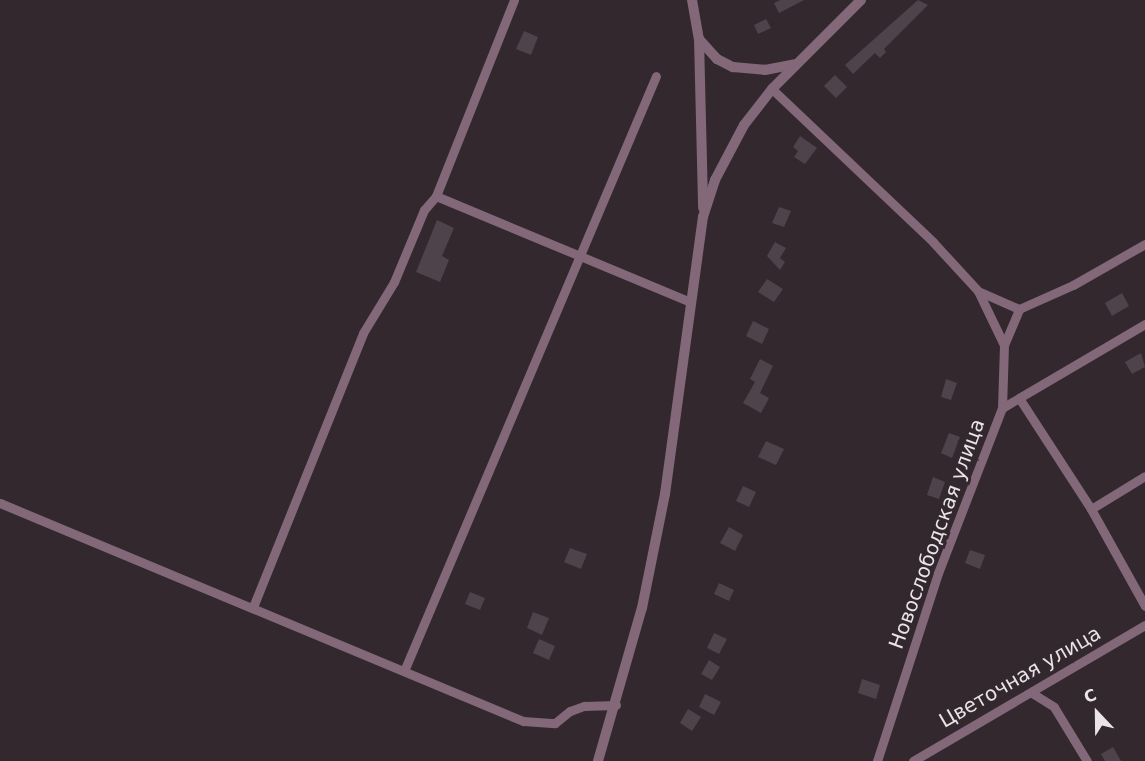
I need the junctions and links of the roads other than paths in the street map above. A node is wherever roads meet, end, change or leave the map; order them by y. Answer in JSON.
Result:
{"nodes":[{"id":1,"x":514,"y":0,"type":"edge"},
{"id":2,"x":692,"y":0,"type":"edge"},
{"id":3,"x":861,"y":0,"type":"edge"},
{"id":4,"x":699,"y":39,"type":"junction"},
{"id":5,"x":796,"y":63,"type":"junction"},
{"id":6,"x":656,"y":76,"type":"dead end"},
{"id":7,"x":772,"y":89,"type":"junction"},
{"id":8,"x":436,"y":196,"type":"junction"},
{"id":9,"x":703,"y":217,"type":"junction"},
{"id":10,"x":1145,"y":244,"type":"edge"},
{"id":11,"x":580,"y":256,"type":"junction"},
{"id":12,"x":978,"y":291,"type":"junction"},
{"id":13,"x":691,"y":302,"type":"junction"},
{"id":14,"x":1019,"y":309,"type":"junction"},
{"id":15,"x":1145,"y":324,"type":"edge"},
{"id":16,"x":1004,"y":345,"type":"junction"},
{"id":17,"x":1019,"y":398,"type":"junction"},
{"id":18,"x":1002,"y":408,"type":"junction"},
{"id":19,"x":1145,"y":476,"type":"edge"},
{"id":20,"x":0,"y":503,"type":"edge"},
{"id":21,"x":1091,"y":509,"type":"junction"},
{"id":22,"x":1145,"y":606,"type":"edge"},
{"id":23,"x":253,"y":608,"type":"junction"},
{"id":24,"x":1145,"y":625,"type":"edge"},
{"id":25,"x":1140,"y":632,"type":"edge"},
{"id":26,"x":404,"y":671,"type":"junction"},
{"id":27,"x":1032,"y":693,"type":"junction"},
{"id":28,"x":616,"y":705,"type":"junction"},
{"id":29,"x":597,"y":761,"type":"edge"},
{"id":30,"x":877,"y":761,"type":"edge"},
{"id":31,"x":913,"y":761,"type":"edge"},
{"id":32,"x":1087,"y":761,"type":"edge"}],
"edges":[{"from":1,"to":8,"type":"street"},
{"from":2,"to":4,"type":"street"},
{"from":3,"to":5,"type":"street"},
{"from":4,"to":5,"type":"street"},
{"from":4,"to":9,"type":"street"},
{"from":5,"to":7,"type":"street"},
{"from":6,"to":11,"type":"street"},
{"from":7,"to":9,"type":"street"},
{"from":7,"to":12,"type":"street"},
{"from":8,"to":11,"type":"street"},
{"from":8,"to":23,"type":"street"},
{"from":9,"to":13,"type":"street"},
{"from":10,"to":14,"type":"street"},
{"from":11,"to":13,"type":"street"},
{"from":11,"to":26,"type":"street"},
{"from":12,"to":14,"type":"street"},
{"from":12,"to":16,"type":"street"},
{"from":13,"to":28,"type":"street"},
{"from":14,"to":16,"type":"street"},
{"from":15,"to":17,"type":"street","name":"Новослободская улица"},
{"from":16,"to":18,"type":"street"},
{"from":17,"to":18,"type":"street","name":"Новослободская улица"},
{"from":17,"to":21,"type":"street"},
{"from":18,"to":30,"type":"street","name":"Новослободская улица"},
{"from":19,"to":21,"type":"street"},
{"from":20,"to":23,"type":"street"},
{"from":21,"to":22,"type":"street"},
{"from":23,"to":26,"type":"street"},
{"from":24,"to":25,"type":"street","name":"Цветочная улица"},
{"from":25,"to":27,"type":"street","name":"Цветочная улица"},
{"from":26,"to":28,"type":"street"},
{"from":27,"to":31,"type":"street","name":"Цветочная улица"},
{"from":27,"to":32,"type":"street"},
{"from":28,"to":29,"type":"street"}]}
